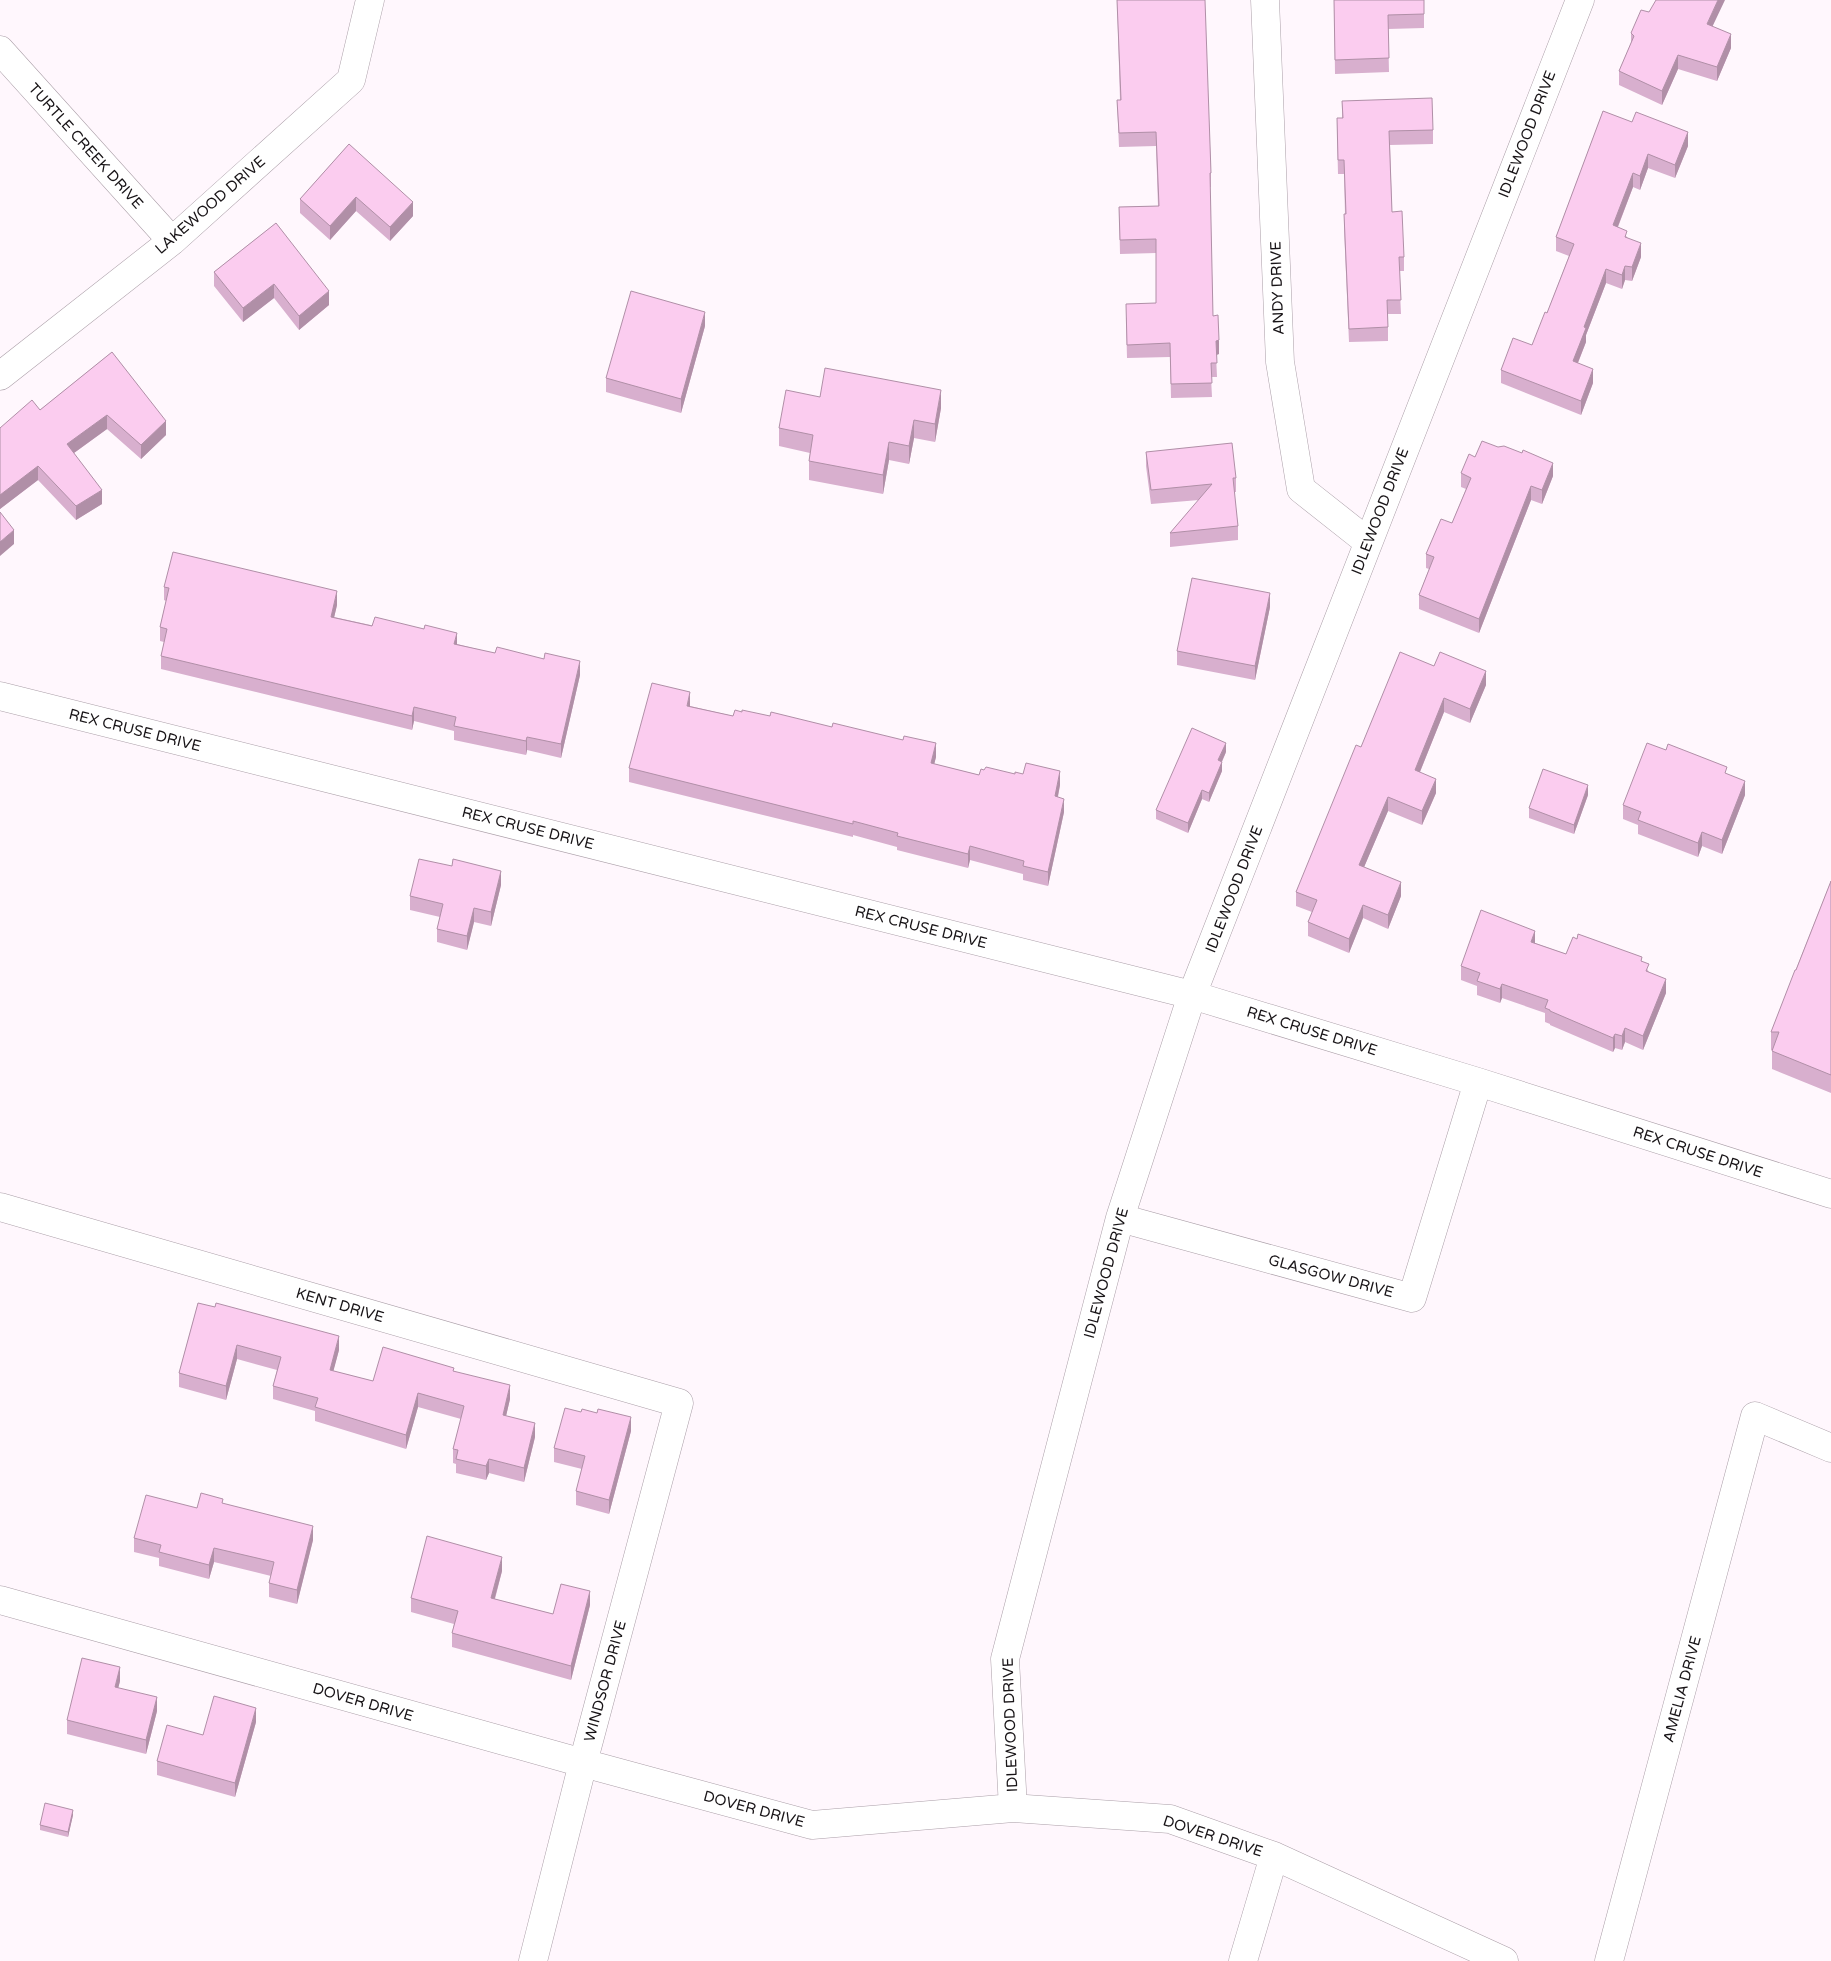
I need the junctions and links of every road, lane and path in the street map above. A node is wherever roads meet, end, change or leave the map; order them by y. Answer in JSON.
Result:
{"nodes":[{"id":1,"x":370,"y":0,"type":"edge"},
{"id":2,"x":1265,"y":0,"type":"edge"},
{"id":3,"x":1580,"y":0,"type":"edge"},
{"id":4,"x":0,"y":50,"type":"edge"},
{"id":5,"x":172,"y":241,"type":"junction"},
{"id":6,"x":0,"y":376,"type":"edge"},
{"id":7,"x":1368,"y":542,"type":"junction"},
{"id":8,"x":0,"y":696,"type":"edge"},
{"id":9,"x":1192,"y":995,"type":"junction"},
{"id":10,"x":1478,"y":1082,"type":"junction"},
{"id":11,"x":1831,"y":1194,"type":"edge"},
{"id":12,"x":0,"y":1207,"type":"edge"},
{"id":13,"x":1120,"y":1218,"type":"junction"},
{"id":14,"x":679,"y":1403,"type":"joint"},
{"id":15,"x":1831,"y":1448,"type":"edge"},
{"id":16,"x":0,"y":1600,"type":"edge"},
{"id":17,"x":583,"y":1764,"type":"junction"},
{"id":18,"x":1013,"y":1808,"type":"junction"},
{"id":19,"x":1274,"y":1856,"type":"junction"},
{"id":20,"x":533,"y":1961,"type":"edge"},
{"id":21,"x":1243,"y":1961,"type":"edge"},
{"id":22,"x":1504,"y":1961,"type":"edge"},
{"id":23,"x":1608,"y":1961,"type":"edge"}],
"edges":[{"from":1,"to":5,"type":"street","name":"LAKEWOOD DRIVE"},
{"from":2,"to":7,"type":"street","name":"ANDY DRIVE"},
{"from":3,"to":7,"type":"street","name":"IDLEWOOD DRIVE"},
{"from":4,"to":5,"type":"street","name":"TURTLE CREEK DRIVE"},
{"from":5,"to":6,"type":"street","name":"LAKEWOOD DRIVE"},
{"from":7,"to":9,"type":"street","name":"IDLEWOOD DRIVE"},
{"from":8,"to":9,"type":"street","name":"REX CRUSE DRIVE"},
{"from":9,"to":10,"type":"street","name":"REX CRUSE DRIVE"},
{"from":9,"to":13,"type":"street","name":"IDLEWOOD DRIVE"},
{"from":10,"to":11,"type":"street","name":"REX CRUSE DRIVE"},
{"from":10,"to":13,"type":"street","name":"GLASGOW DRIVE"},
{"from":12,"to":14,"type":"street","name":"KENT DRIVE"},
{"from":13,"to":18,"type":"street","name":"IDLEWOOD DRIVE"},
{"from":14,"to":17,"type":"street","name":"WINDSOR DRIVE"},
{"from":15,"to":23,"type":"street","name":"AMELIA DRIVE"},
{"from":16,"to":17,"type":"street","name":"DOVER DRIVE"},
{"from":17,"to":18,"type":"street","name":"DOVER DRIVE"},
{"from":17,"to":20,"type":"street","name":"WINDSOR DRIVE"},
{"from":18,"to":19,"type":"street","name":"DOVER DRIVE"},
{"from":19,"to":21,"type":"street"},
{"from":19,"to":22,"type":"street","name":"DOVER DRIVE"}]}
